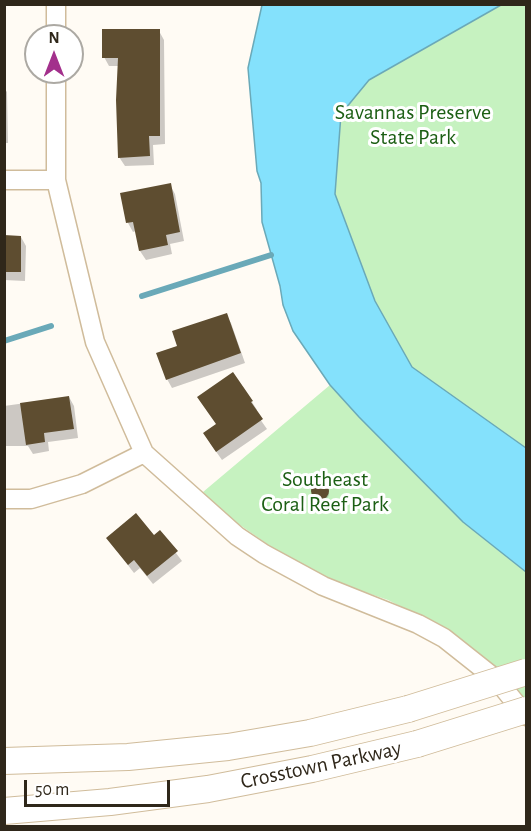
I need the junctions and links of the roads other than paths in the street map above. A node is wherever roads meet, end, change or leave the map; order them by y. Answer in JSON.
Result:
{"nodes":[{"id":1,"x":56,"y":4,"type":"edge"},
{"id":2,"x":56,"y":24,"type":"edge"},
{"id":3,"x":56,"y":84,"type":"edge"},
{"id":4,"x":4,"y":180,"type":"edge"},
{"id":5,"x":56,"y":180,"type":"junction"},
{"id":6,"x":144,"y":453,"type":"junction"},
{"id":7,"x":4,"y":500,"type":"edge"},
{"id":8,"x":526,"y":672,"type":"edge"},
{"id":9,"x":526,"y":710,"type":"edge"},
{"id":10,"x":526,"y":716,"type":"edge"},
{"id":11,"x":4,"y":761,"type":"edge"},
{"id":12,"x":4,"y":811,"type":"edge"}],
"edges":[{"from":1,"to":2,"type":"street"},
{"from":3,"to":5,"type":"street"},
{"from":4,"to":5,"type":"street"},
{"from":5,"to":6,"type":"street"},
{"from":6,"to":7,"type":"street"},
{"from":6,"to":10,"type":"street"},
{"from":8,"to":11,"type":"main road","name":"Crosstown Parkway","bridge":true},
{"from":9,"to":12,"type":"main road","name":"Crosstown Parkway","bridge":true}]}
